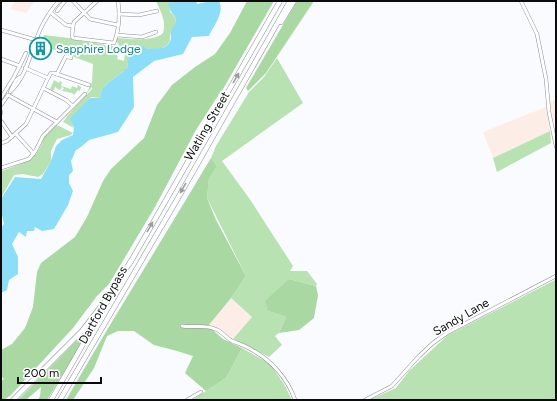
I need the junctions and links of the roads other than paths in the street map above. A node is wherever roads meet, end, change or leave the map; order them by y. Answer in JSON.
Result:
{"nodes":[{"id":1,"x":59,"y":1,"type":"edge"},
{"id":2,"x":65,"y":1,"type":"edge"},
{"id":3,"x":73,"y":1,"type":"edge"},
{"id":4,"x":97,"y":1,"type":"edge"},
{"id":5,"x":118,"y":1,"type":"edge"},
{"id":6,"x":280,"y":1,"type":"edge"},
{"id":7,"x":290,"y":1,"type":"edge"},
{"id":8,"x":294,"y":1,"type":"edge"},
{"id":9,"x":521,"y":1,"type":"edge"},
{"id":10,"x":57,"y":10,"type":"dead end"},
{"id":11,"x":157,"y":11,"type":"dead end"},
{"id":12,"x":50,"y":12,"type":"junction"},
{"id":13,"x":84,"y":14,"type":"junction"},
{"id":14,"x":119,"y":14,"type":"junction"},
{"id":15,"x":118,"y":25,"type":"junction"},
{"id":16,"x":73,"y":26,"type":"junction"},
{"id":17,"x":1,"y":30,"type":"edge"},
{"id":18,"x":156,"y":32,"type":"dead end"},
{"id":19,"x":117,"y":35,"type":"junction"},
{"id":20,"x":36,"y":40,"type":"junction"},
{"id":21,"x":26,"y":53,"type":"dead end"},
{"id":22,"x":258,"y":57,"type":"junction"},
{"id":23,"x":71,"y":58,"type":"dead end"},
{"id":24,"x":1,"y":59,"type":"edge"},
{"id":25,"x":20,"y":66,"type":"junction"},
{"id":26,"x":25,"y":68,"type":"junction"},
{"id":27,"x":57,"y":74,"type":"junction"},
{"id":28,"x":48,"y":78,"type":"junction"},
{"id":29,"x":89,"y":85,"type":"dead end"},
{"id":30,"x":43,"y":88,"type":"junction"},
{"id":31,"x":9,"y":94,"type":"junction"},
{"id":32,"x":85,"y":94,"type":"dead end"},
{"id":33,"x":2,"y":96,"type":"edge"},
{"id":34,"x":1,"y":105,"type":"edge"},
{"id":35,"x":73,"y":106,"type":"junction"},
{"id":36,"x":33,"y":110,"type":"junction"},
{"id":37,"x":1,"y":121,"type":"edge"},
{"id":38,"x":57,"y":122,"type":"junction"},
{"id":39,"x":16,"y":134,"type":"junction"},
{"id":40,"x":12,"y":137,"type":"junction"},
{"id":41,"x":1,"y":143,"type":"edge"},
{"id":42,"x":556,"y":146,"type":"edge"},
{"id":43,"x":34,"y":154,"type":"junction"},
{"id":44,"x":1,"y":168,"type":"edge"},
{"id":45,"x":140,"y":261,"type":"joint"},
{"id":46,"x":130,"y":263,"type":"junction"},
{"id":47,"x":556,"y":276,"type":"edge"},
{"id":48,"x":182,"y":326,"type":"dead end"},
{"id":49,"x":201,"y":392,"type":"dead end"},
{"id":50,"x":13,"y":400,"type":"edge"},
{"id":51,"x":51,"y":400,"type":"edge"},
{"id":52,"x":60,"y":400,"type":"edge"},
{"id":53,"x":187,"y":400,"type":"edge"},
{"id":54,"x":295,"y":400,"type":"edge"},
{"id":55,"x":365,"y":400,"type":"edge"}],
"edges":[{"from":1,"to":12,"type":"street"},
{"from":2,"to":10,"type":"street"},
{"from":3,"to":13,"type":"street"},
{"from":4,"to":13,"type":"street"},
{"from":5,"to":14,"type":"street"},
{"from":46,"to":6,"type":"highway","name":"Watling Street","one_way":true},
{"from":7,"to":22,"type":"highway","name":"Watling Street"},
{"from":8,"to":22,"type":"highway"},
{"from":9,"to":42,"type":"street"},
{"from":11,"to":14,"type":"street"},
{"from":12,"to":16,"type":"street"},
{"from":12,"to":20,"type":"street"},
{"from":13,"to":15,"type":"street"},
{"from":13,"to":16,"type":"street"},
{"from":14,"to":15,"type":"street"},
{"from":15,"to":19,"type":"street"},
{"from":16,"to":19,"type":"street"},
{"from":17,"to":20,"type":"street"},
{"from":18,"to":19,"type":"street"},
{"from":20,"to":26,"type":"street"},
{"from":21,"to":25,"type":"street"},
{"from":22,"to":45,"type":"highway","name":"Watling Street","one_way":true},
{"from":23,"to":27,"type":"street"},
{"from":24,"to":25,"type":"street"},
{"from":25,"to":33,"type":"street"},
{"from":26,"to":28,"type":"street"},
{"from":26,"to":31,"type":"street"},
{"from":27,"to":28,"type":"street"},
{"from":27,"to":29,"type":"street"},
{"from":28,"to":30,"type":"street"},
{"from":30,"to":35,"type":"street"},
{"from":30,"to":36,"type":"street"},
{"from":31,"to":34,"type":"street"},
{"from":31,"to":36,"type":"street"},
{"from":32,"to":35,"type":"street"},
{"from":35,"to":38,"type":"street"},
{"from":36,"to":38,"type":"street"},
{"from":36,"to":39,"type":"street"},
{"from":37,"to":40,"type":"street"},
{"from":38,"to":43,"type":"street"},
{"from":39,"to":40,"type":"street"},
{"from":39,"to":43,"type":"street"},
{"from":40,"to":41,"type":"street"},
{"from":43,"to":44,"type":"street"},
{"from":45,"to":52,"type":"highway","name":"Dartford Bypass"},
{"from":46,"to":50,"type":"highway"},
{"from":46,"to":51,"type":"highway","name":"Dartford Bypass"},
{"from":47,"to":55,"type":"street","name":"Sandy Lane"},
{"from":48,"to":54,"type":"street"},
{"from":49,"to":53,"type":"street"}]}
